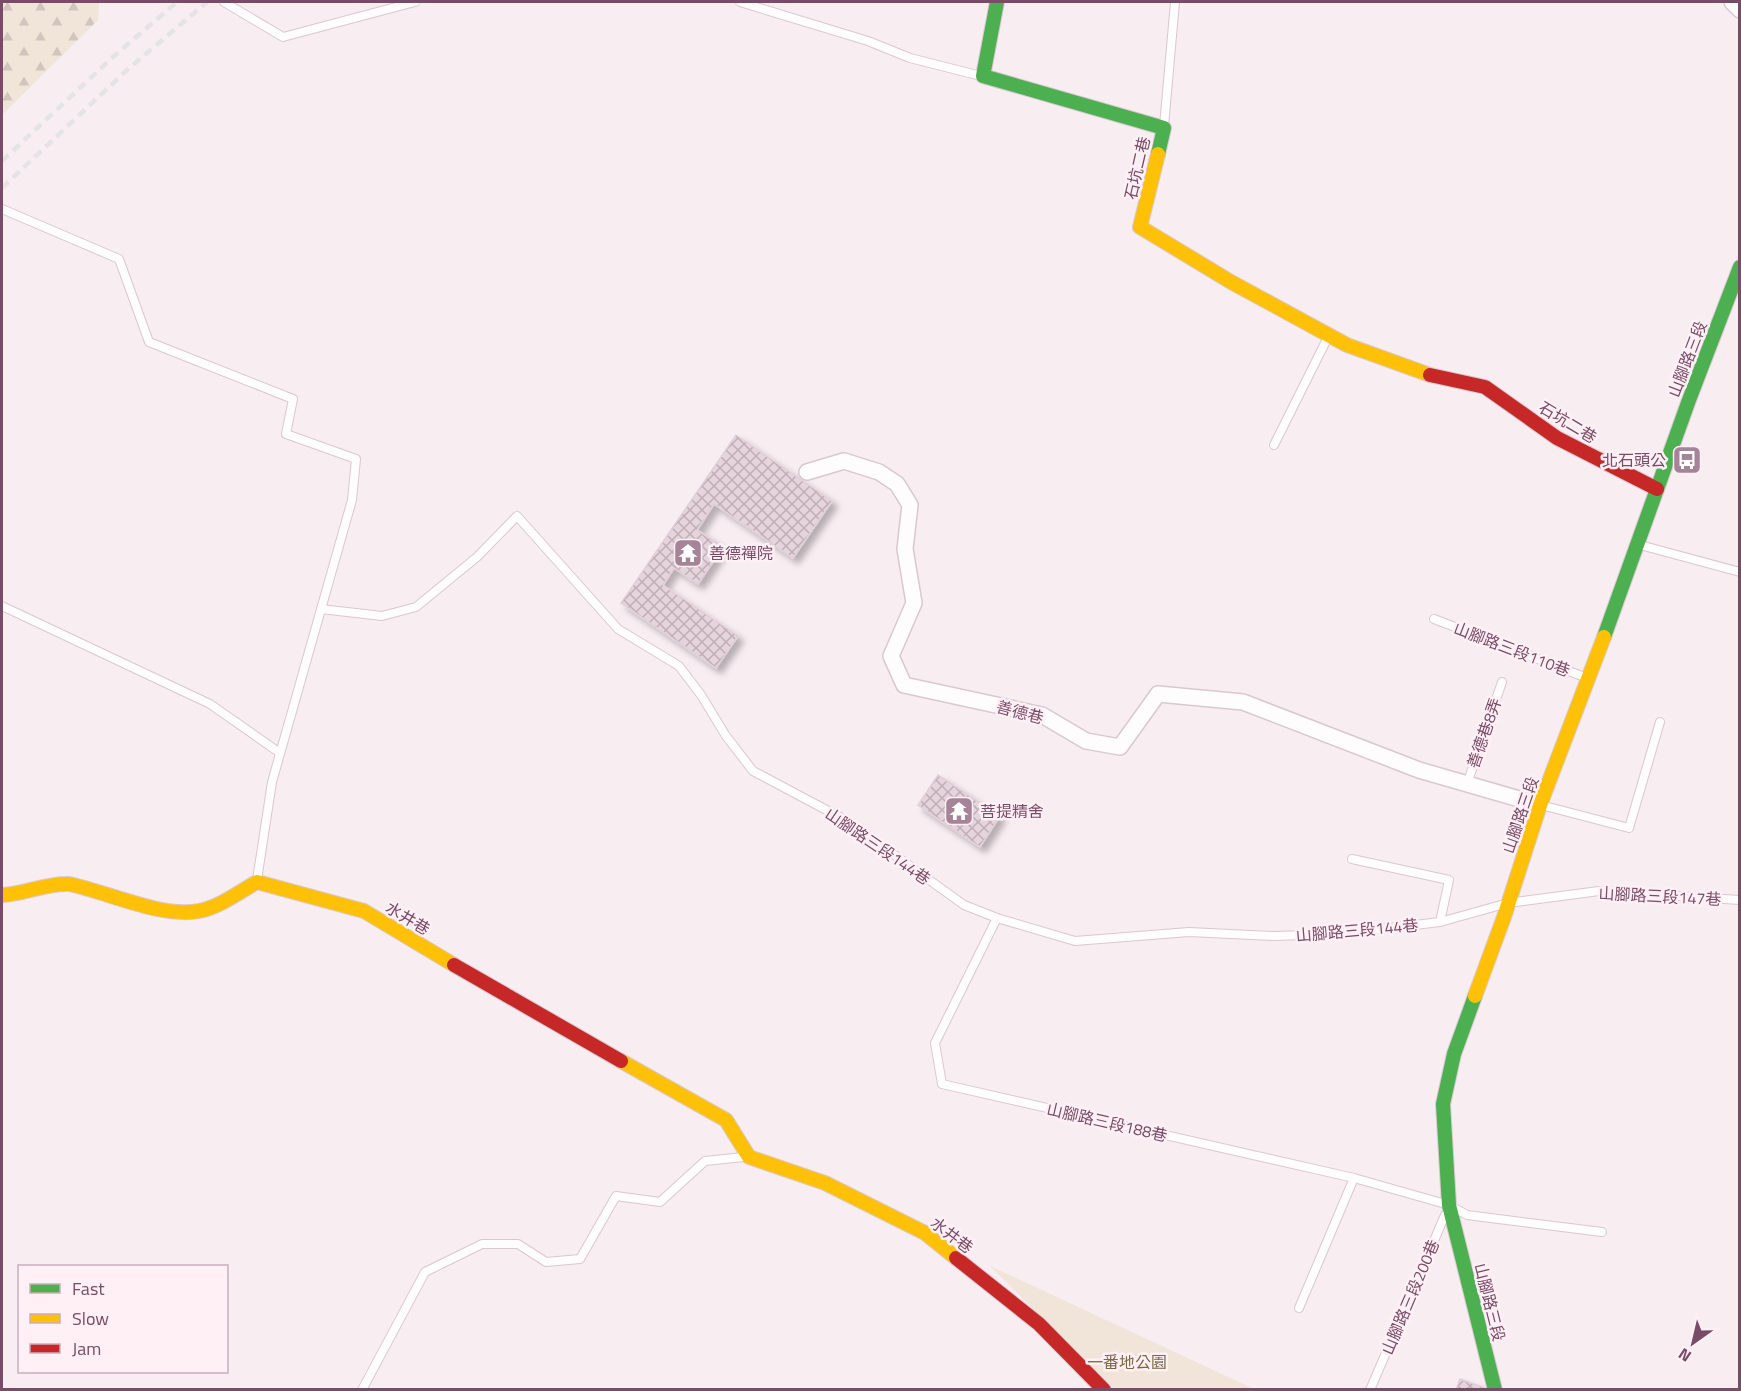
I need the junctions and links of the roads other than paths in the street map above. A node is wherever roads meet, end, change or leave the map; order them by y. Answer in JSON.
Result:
{"nodes":[{"id":1,"x":224,"y":2,"type":"edge"},
{"id":2,"x":415,"y":2,"type":"edge"},
{"id":3,"x":740,"y":2,"type":"edge"},
{"id":4,"x":998,"y":2,"type":"edge"},
{"id":5,"x":1175,"y":2,"type":"edge"},
{"id":6,"x":1732,"y":2,"type":"edge"},
{"id":7,"x":1740,"y":10,"type":"edge"},
{"id":8,"x":983,"y":76,"type":"junction"},
{"id":9,"x":1164,"y":128,"type":"junction"},
{"id":10,"x":2,"y":209,"type":"edge"},
{"id":11,"x":1740,"y":267,"type":"edge"},
{"id":12,"x":1329,"y":335,"type":"junction"},
{"id":13,"x":1274,"y":445,"type":"dead end"},
{"id":14,"x":807,"y":472,"type":"dead end"},
{"id":15,"x":1657,"y":489,"type":"junction"},
{"id":16,"x":1637,"y":544,"type":"junction"},
{"id":17,"x":1740,"y":572,"type":"edge"},
{"id":18,"x":2,"y":606,"type":"edge"},
{"id":19,"x":321,"y":609,"type":"junction"},
{"id":20,"x":1434,"y":619,"type":"dead end"},
{"id":21,"x":1589,"y":679,"type":"junction"},
{"id":22,"x":1502,"y":682,"type":"dead end"},
{"id":23,"x":1660,"y":722,"type":"dead end"},
{"id":24,"x":280,"y":753,"type":"junction"},
{"id":25,"x":1467,"y":784,"type":"junction"},
{"id":26,"x":1539,"y":805,"type":"junction"},
{"id":27,"x":1352,"y":859,"type":"dead end"},
{"id":28,"x":257,"y":882,"type":"junction"},
{"id":29,"x":2,"y":895,"type":"edge"},
{"id":30,"x":1740,"y":900,"type":"edge"},
{"id":31,"x":1508,"y":903,"type":"junction"},
{"id":32,"x":997,"y":918,"type":"junction"},
{"id":33,"x":1440,"y":922,"type":"junction"},
{"id":34,"x":749,"y":1157,"type":"junction"},
{"id":35,"x":1354,"y":1178,"type":"junction"},
{"id":36,"x":1449,"y":1205,"type":"junction"},
{"id":37,"x":1602,"y":1232,"type":"dead end"},
{"id":38,"x":1299,"y":1308,"type":"dead end"},
{"id":39,"x":362,"y":1389,"type":"edge"},
{"id":40,"x":1104,"y":1389,"type":"edge"},
{"id":41,"x":1370,"y":1389,"type":"edge"},
{"id":42,"x":1495,"y":1389,"type":"edge"}],
"edges":[{"from":1,"to":2,"type":"lane"},
{"from":3,"to":8,"type":"lane"},
{"from":4,"to":8,"type":"street"},
{"from":5,"to":9,"type":"lane"},
{"from":6,"to":7,"type":"street"},
{"from":8,"to":9,"type":"street","name":"石坑二巷"},
{"from":9,"to":12,"type":"street","name":"石坑二巷"},
{"from":10,"to":19,"type":"lane"},
{"from":11,"to":15,"type":"street","name":"山腳路三段"},
{"from":12,"to":13,"type":"lane"},
{"from":12,"to":15,"type":"street","name":"石坑二巷"},
{"from":14,"to":25,"type":"street","name":"善德巷"},
{"from":15,"to":16,"type":"street","name":"山腳路三段"},
{"from":16,"to":17,"type":"lane"},
{"from":16,"to":21,"type":"street","name":"山腳路三段"},
{"from":18,"to":24,"type":"lane"},
{"from":19,"to":24,"type":"lane"},
{"from":19,"to":32,"type":"lane","name":"山腳路三段144巷"},
{"from":20,"to":21,"type":"lane","name":"山腳路三段110巷"},
{"from":21,"to":26,"type":"street","name":"山腳路三段"},
{"from":22,"to":25,"type":"lane","name":"善德巷8弄"},
{"from":23,"to":26,"type":"lane"},
{"from":24,"to":28,"type":"lane"},
{"from":25,"to":26,"type":"street","name":"善德巷"},
{"from":26,"to":31,"type":"street","name":"山腳路三段"},
{"from":27,"to":33,"type":"lane"},
{"from":28,"to":29,"type":"street"},
{"from":28,"to":34,"type":"street","name":"水井巷"},
{"from":30,"to":31,"type":"lane","name":"山腳路三段147巷"},
{"from":31,"to":33,"type":"lane","name":"山腳路三段144巷"},
{"from":31,"to":36,"type":"street","name":"山腳路三段"},
{"from":32,"to":33,"type":"lane","name":"山腳路三段144巷"},
{"from":32,"to":35,"type":"lane","name":"山腳路三段188巷"},
{"from":34,"to":39,"type":"lane","name":"水井巷"},
{"from":34,"to":40,"type":"street","name":"水井巷"},
{"from":35,"to":36,"type":"lane","name":"山腳路三段188巷"},
{"from":35,"to":38,"type":"lane"},
{"from":36,"to":37,"type":"lane","name":"山腳路三段188巷"},
{"from":36,"to":41,"type":"lane","name":"山腳路三段200巷"},
{"from":36,"to":42,"type":"street","name":"山腳路三段"}]}
